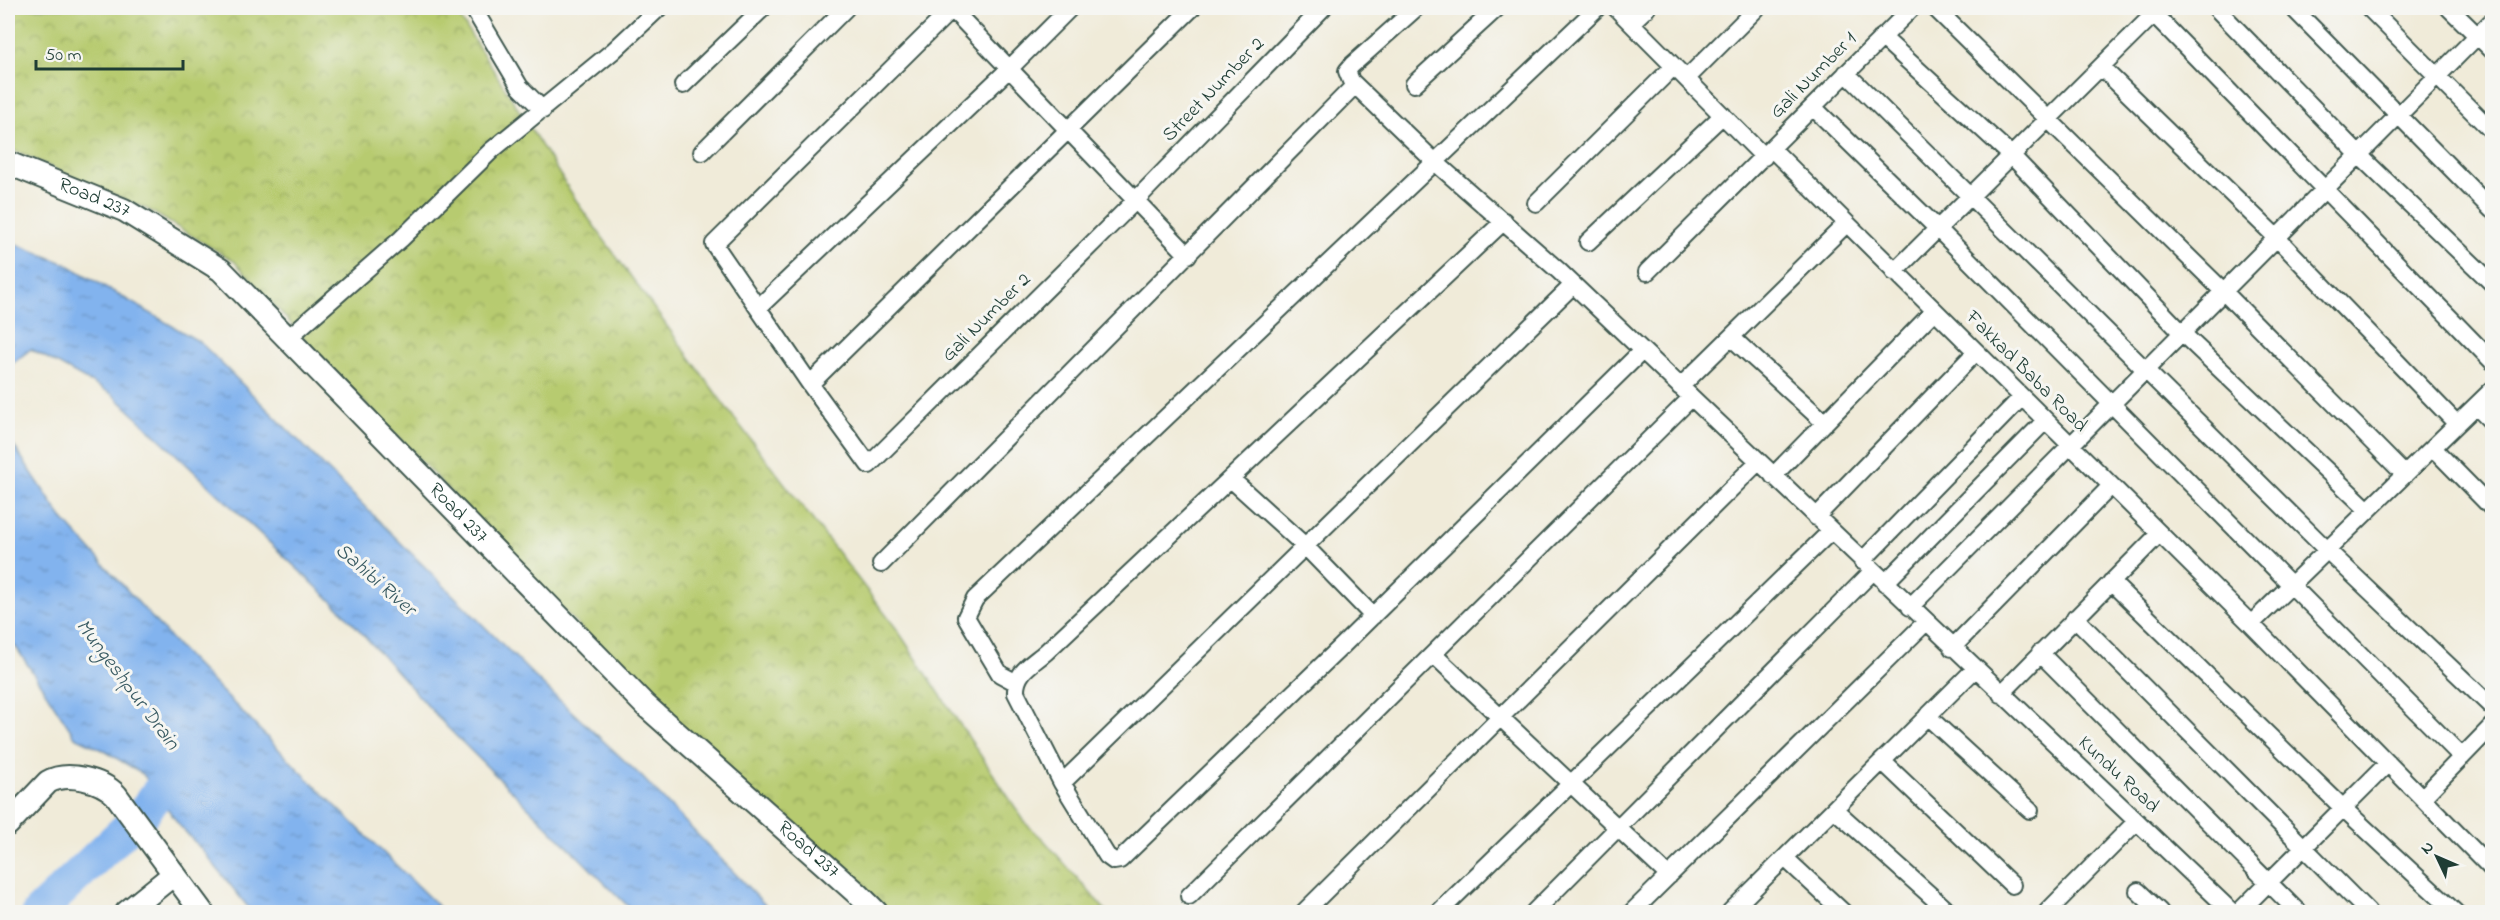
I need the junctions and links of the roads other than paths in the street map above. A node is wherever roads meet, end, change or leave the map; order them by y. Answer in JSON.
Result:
{"nodes":[{"id":1,"x":473,"y":8,"type":"edge"},
{"id":2,"x":659,"y":8,"type":"edge"},
{"id":3,"x":763,"y":8,"type":"edge"},
{"id":4,"x":846,"y":8,"type":"edge"},
{"id":5,"x":952,"y":8,"type":"edge"},
{"id":6,"x":1070,"y":8,"type":"edge"},
{"id":7,"x":1192,"y":8,"type":"edge"},
{"id":8,"x":1323,"y":8,"type":"edge"},
{"id":9,"x":1416,"y":8,"type":"edge"},
{"id":10,"x":1497,"y":8,"type":"edge"},
{"id":11,"x":1597,"y":8,"type":"edge"},
{"id":12,"x":1616,"y":8,"type":"edge"},
{"id":13,"x":1647,"y":8,"type":"edge"},
{"id":14,"x":1757,"y":8,"type":"edge"},
{"id":15,"x":1912,"y":8,"type":"edge"},
{"id":16,"x":1935,"y":8,"type":"edge"},
{"id":17,"x":2216,"y":8,"type":"edge"},
{"id":18,"x":2293,"y":8,"type":"edge"},
{"id":19,"x":2369,"y":8,"type":"edge"},
{"id":20,"x":2449,"y":8,"type":"edge"},
{"id":21,"x":2154,"y":9,"type":"edge"},
{"id":22,"x":2493,"y":21,"type":"edge"},
{"id":23,"x":1632,"y":22,"type":"junction"},
{"id":24,"x":2478,"y":35,"type":"junction"},
{"id":25,"x":1882,"y":37,"type":"junction"},
{"id":26,"x":2493,"y":50,"type":"edge"},
{"id":27,"x":1674,"y":66,"type":"junction"},
{"id":28,"x":2101,"y":67,"type":"junction"},
{"id":29,"x":1009,"y":69,"type":"junction"},
{"id":30,"x":1846,"y":73,"type":"junction"},
{"id":31,"x":2438,"y":76,"type":"junction"},
{"id":32,"x":1687,"y":78,"type":"junction"},
{"id":33,"x":1414,"y":84,"type":"dead end"},
{"id":34,"x":683,"y":85,"type":"dead end"},
{"id":35,"x":1355,"y":85,"type":"junction"},
{"id":36,"x":1813,"y":107,"type":"junction"},
{"id":37,"x":543,"y":110,"type":"junction"},
{"id":38,"x":1723,"y":115,"type":"junction"},
{"id":39,"x":2399,"y":115,"type":"junction"},
{"id":40,"x":2048,"y":120,"type":"junction"},
{"id":41,"x":2493,"y":131,"type":"edge"},
{"id":42,"x":1068,"y":132,"type":"junction"},
{"id":43,"x":702,"y":152,"type":"dead end"},
{"id":44,"x":1768,"y":153,"type":"junction"},
{"id":45,"x":2360,"y":155,"type":"junction"},
{"id":46,"x":2012,"y":156,"type":"junction"},
{"id":47,"x":1435,"y":162,"type":"junction"},
{"id":48,"x":8,"y":163,"type":"edge"},
{"id":49,"x":2326,"y":189,"type":"junction"},
{"id":50,"x":1971,"y":197,"type":"junction"},
{"id":51,"x":1135,"y":201,"type":"junction"},
{"id":52,"x":1536,"y":203,"type":"dead end"},
{"id":53,"x":2493,"y":210,"type":"edge"},
{"id":54,"x":1504,"y":221,"type":"junction"},
{"id":55,"x":1846,"y":224,"type":"junction"},
{"id":56,"x":1938,"y":229,"type":"junction"},
{"id":57,"x":2277,"y":238,"type":"junction"},
{"id":58,"x":1588,"y":242,"type":"dead end"},
{"id":59,"x":1188,"y":255,"type":"junction"},
{"id":60,"x":1647,"y":272,"type":"dead end"},
{"id":61,"x":1894,"y":272,"type":"junction"},
{"id":62,"x":2493,"y":283,"type":"edge"},
{"id":63,"x":1573,"y":285,"type":"junction"},
{"id":64,"x":2223,"y":291,"type":"junction"},
{"id":65,"x":759,"y":307,"type":"junction"},
{"id":66,"x":1934,"y":311,"type":"junction"},
{"id":67,"x":2182,"y":333,"type":"junction"},
{"id":68,"x":1731,"y":337,"type":"junction"},
{"id":69,"x":288,"y":338,"type":"junction"},
{"id":70,"x":1642,"y":351,"type":"junction"},
{"id":71,"x":1976,"y":352,"type":"junction"},
{"id":72,"x":2493,"y":361,"type":"edge"},
{"id":73,"x":2145,"y":370,"type":"junction"},
{"id":74,"x":810,"y":384,"type":"junction"},
{"id":75,"x":2493,"y":390,"type":"edge"},
{"id":76,"x":1686,"y":393,"type":"junction"},
{"id":77,"x":2022,"y":398,"type":"junction"},
{"id":78,"x":2111,"y":405,"type":"junction"},
{"id":79,"x":2476,"y":406,"type":"junction"},
{"id":80,"x":2045,"y":421,"type":"junction"},
{"id":81,"x":2493,"y":422,"type":"edge"},
{"id":82,"x":1826,"y":423,"type":"junction"},
{"id":83,"x":2457,"y":424,"type":"junction"},
{"id":84,"x":2070,"y":445,"type":"junction"},
{"id":85,"x":2433,"y":448,"type":"junction"},
{"id":86,"x":1758,"y":462,"type":"junction"},
{"id":87,"x":2405,"y":475,"type":"junction"},
{"id":88,"x":1773,"y":476,"type":"junction"},
{"id":89,"x":1230,"y":479,"type":"junction"},
{"id":90,"x":2111,"y":486,"type":"junction"},
{"id":91,"x":2493,"y":508,"type":"edge"},
{"id":92,"x":2368,"y":510,"type":"junction"},
{"id":93,"x":1816,"y":518,"type":"junction"},
{"id":94,"x":1831,"y":531,"type":"junction"},
{"id":95,"x":2159,"y":534,"type":"junction"},
{"id":96,"x":1306,"y":547,"type":"junction"},
{"id":97,"x":2327,"y":550,"type":"junction"},
{"id":98,"x":881,"y":564,"type":"dead end"},
{"id":99,"x":1867,"y":566,"type":"junction"},
{"id":100,"x":2111,"y":582,"type":"junction"},
{"id":101,"x":1885,"y":583,"type":"junction"},
{"id":102,"x":2292,"y":584,"type":"junction"},
{"id":103,"x":1910,"y":607,"type":"junction"},
{"id":104,"x":1374,"y":616,"type":"junction"},
{"id":105,"x":2075,"y":618,"type":"junction"},
{"id":106,"x":1926,"y":622,"type":"junction"},
{"id":107,"x":2251,"y":624,"type":"junction"},
{"id":108,"x":1952,"y":648,"type":"junction"},
{"id":109,"x":2040,"y":653,"type":"junction"},
{"id":110,"x":1433,"y":654,"type":"junction"},
{"id":111,"x":1975,"y":669,"type":"junction"},
{"id":112,"x":1015,"y":682,"type":"junction"},
{"id":113,"x":2001,"y":694,"type":"junction"},
{"id":114,"x":2493,"y":707,"type":"edge"},
{"id":115,"x":1928,"y":716,"type":"junction"},
{"id":116,"x":1499,"y":718,"type":"junction"},
{"id":117,"x":2493,"y":726,"type":"edge"},
{"id":118,"x":2462,"y":757,"type":"junction"},
{"id":119,"x":1882,"y":761,"type":"junction"},
{"id":120,"x":2388,"y":763,"type":"junction"},
{"id":121,"x":1062,"y":783,"type":"junction"},
{"id":122,"x":1570,"y":785,"type":"junction"},
{"id":123,"x":2422,"y":797,"type":"junction"},
{"id":124,"x":2343,"y":808,"type":"junction"},
{"id":125,"x":1834,"y":809,"type":"junction"},
{"id":126,"x":2030,"y":810,"type":"dead end"},
{"id":127,"x":2136,"y":822,"type":"junction"},
{"id":128,"x":8,"y":824,"type":"edge"},
{"id":129,"x":1618,"y":828,"type":"junction"},
{"id":130,"x":2303,"y":848,"type":"junction"},
{"id":131,"x":1785,"y":858,"type":"junction"},
{"id":132,"x":2493,"y":868,"type":"edge"},
{"id":133,"x":174,"y":874,"type":"junction"},
{"id":134,"x":1669,"y":876,"type":"junction"},
{"id":135,"x":2269,"y":882,"type":"junction"},
{"id":136,"x":2012,"y":885,"type":"dead end"},
{"id":137,"x":2138,"y":891,"type":"dead end"},
{"id":138,"x":1189,"y":896,"type":"dead end"},
{"id":139,"x":1736,"y":910,"type":"edge"},
{"id":140,"x":127,"y":912,"type":"edge"},
{"id":141,"x":202,"y":912,"type":"edge"},
{"id":142,"x":876,"y":912,"type":"edge"},
{"id":143,"x":1304,"y":912,"type":"edge"},
{"id":144,"x":1439,"y":912,"type":"edge"},
{"id":145,"x":1534,"y":912,"type":"edge"},
{"id":146,"x":1632,"y":912,"type":"edge"},
{"id":147,"x":1844,"y":912,"type":"edge"},
{"id":148,"x":1948,"y":912,"type":"edge"},
{"id":149,"x":2047,"y":912,"type":"edge"},
{"id":150,"x":2160,"y":912,"type":"edge"},
{"id":151,"x":2239,"y":912,"type":"edge"},
{"id":152,"x":2298,"y":912,"type":"edge"},
{"id":153,"x":2368,"y":912,"type":"edge"},
{"id":154,"x":2455,"y":912,"type":"edge"}],
"edges":[{"from":1,"to":37,"type":"street"},
{"from":2,"to":37,"type":"street"},
{"from":3,"to":34,"type":"street"},
{"from":4,"to":43,"type":"street"},
{"from":5,"to":29,"type":"street"},
{"from":5,"to":65,"type":"street"},
{"from":6,"to":29,"type":"street"},
{"from":7,"to":42,"type":"street"},
{"from":8,"to":51,"type":"street","name":"Street Number 2"},
{"from":9,"to":35,"type":"street"},
{"from":10,"to":33,"type":"street"},
{"from":11,"to":47,"type":"street"},
{"from":12,"to":23,"type":"street","name":"Fakkad Baba Road"},
{"from":13,"to":23,"type":"street"},
{"from":14,"to":32,"type":"street"},
{"from":15,"to":25,"type":"street","name":"Gali Number 1"},
{"from":16,"to":40,"type":"street"},
{"from":17,"to":45,"type":"street"},
{"from":18,"to":39,"type":"street"},
{"from":19,"to":31,"type":"street"},
{"from":20,"to":24,"type":"street"},
{"from":21,"to":28,"type":"street"},
{"from":21,"to":49,"type":"street"},
{"from":22,"to":24,"type":"street"},
{"from":23,"to":27,"type":"street","name":"Fakkad Baba Road"},
{"from":24,"to":26,"type":"street"},
{"from":24,"to":31,"type":"street"},
{"from":25,"to":30,"type":"street","name":"Gali Number 1"},
{"from":25,"to":46,"type":"street"},
{"from":27,"to":32,"type":"street","name":"Fakkad Baba Road"},
{"from":27,"to":52,"type":"street"},
{"from":28,"to":40,"type":"street"},
{"from":28,"to":57,"type":"street"},
{"from":29,"to":42,"type":"street"},
{"from":29,"to":65,"type":"street"},
{"from":30,"to":36,"type":"street","name":"Gali Number 1"},
{"from":30,"to":50,"type":"street"},
{"from":31,"to":39,"type":"street"},
{"from":31,"to":41,"type":"street"},
{"from":32,"to":38,"type":"street","name":"Fakkad Baba Road"},
{"from":35,"to":47,"type":"street","name":"Kundu Road"},
{"from":35,"to":59,"type":"street"},
{"from":36,"to":44,"type":"street","name":"Gali Number 1"},
{"from":36,"to":56,"type":"street"},
{"from":37,"to":69,"type":"street"},
{"from":38,"to":44,"type":"street","name":"Fakkad Baba Road"},
{"from":38,"to":58,"type":"street"},
{"from":39,"to":45,"type":"street"},
{"from":39,"to":53,"type":"street"},
{"from":40,"to":46,"type":"street"},
{"from":40,"to":64,"type":"street"},
{"from":42,"to":51,"type":"street"},
{"from":42,"to":74,"type":"street"},
{"from":44,"to":55,"type":"street","name":"Fakkad Baba Road"},
{"from":44,"to":60,"type":"street","name":"Gali Number 1"},
{"from":45,"to":49,"type":"street"},
{"from":45,"to":62,"type":"street"},
{"from":46,"to":50,"type":"street"},
{"from":46,"to":67,"type":"street"},
{"from":47,"to":54,"type":"street","name":"Kundu Road"},
{"from":47,"to":112,"type":"street"},
{"from":48,"to":69,"type":"street","name":"Road 237"},
{"from":49,"to":57,"type":"street"},
{"from":49,"to":72,"type":"street"},
{"from":50,"to":56,"type":"street"},
{"from":50,"to":73,"type":"street"},
{"from":51,"to":59,"type":"street"},
{"from":51,"to":74,"type":"street","name":"Gali Number 2"},
{"from":54,"to":63,"type":"street","name":"Kundu Road"},
{"from":54,"to":89,"type":"street"},
{"from":55,"to":61,"type":"street","name":"Fakkad Baba Road"},
{"from":55,"to":68,"type":"street"},
{"from":56,"to":61,"type":"street"},
{"from":56,"to":78,"type":"street"},
{"from":57,"to":64,"type":"street"},
{"from":57,"to":83,"type":"street"},
{"from":59,"to":98,"type":"street"},
{"from":61,"to":66,"type":"street","name":"Fakkad Baba Road"},
{"from":63,"to":70,"type":"street","name":"Kundu Road"},
{"from":63,"to":96,"type":"street"},
{"from":64,"to":67,"type":"street"},
{"from":64,"to":87,"type":"street"},
{"from":65,"to":74,"type":"street"},
{"from":66,"to":71,"type":"street","name":"Fakkad Baba Road"},
{"from":66,"to":82,"type":"street"},
{"from":67,"to":73,"type":"street"},
{"from":67,"to":92,"type":"street"},
{"from":68,"to":76,"type":"street"},
{"from":68,"to":82,"type":"street"},
{"from":69,"to":142,"type":"street","name":"Road 237"},
{"from":70,"to":76,"type":"street","name":"Kundu Road"},
{"from":70,"to":104,"type":"street"},
{"from":71,"to":77,"type":"street","name":"Fakkad Baba Road"},
{"from":71,"to":93,"type":"street"},
{"from":73,"to":78,"type":"street"},
{"from":73,"to":97,"type":"street"},
{"from":75,"to":79,"type":"street"},
{"from":76,"to":86,"type":"street","name":"Kundu Road"},
{"from":76,"to":110,"type":"street"},
{"from":77,"to":80,"type":"street","name":"Fakkad Baba Road"},
{"from":77,"to":99,"type":"street"},
{"from":78,"to":84,"type":"street"},
{"from":78,"to":102,"type":"street"},
{"from":79,"to":81,"type":"street"},
{"from":79,"to":83,"type":"street"},
{"from":80,"to":84,"type":"street","name":"Fakkad Baba Road"},
{"from":80,"to":101,"type":"street"},
{"from":82,"to":88,"type":"street"},
{"from":83,"to":85,"type":"street"},
{"from":84,"to":90,"type":"street","name":"Fakkad Baba Road"},
{"from":84,"to":103,"type":"street"},
{"from":85,"to":87,"type":"street"},
{"from":85,"to":91,"type":"street"},
{"from":86,"to":88,"type":"street","name":"Kundu Road"},
{"from":86,"to":116,"type":"street"},
{"from":87,"to":92,"type":"street"},
{"from":88,"to":93,"type":"street","name":"Kundu Road"},
{"from":89,"to":96,"type":"street"},
{"from":89,"to":112,"type":"street"},
{"from":90,"to":95,"type":"street","name":"Fakkad Baba Road"},
{"from":90,"to":108,"type":"street"},
{"from":92,"to":97,"type":"street"},
{"from":93,"to":94,"type":"street","name":"Kundu Road"},
{"from":94,"to":99,"type":"street","name":"Kundu Road"},
{"from":94,"to":122,"type":"street"},
{"from":95,"to":100,"type":"street"},
{"from":95,"to":107,"type":"street","name":"Fakkad Baba Road"},
{"from":96,"to":104,"type":"street"},
{"from":96,"to":121,"type":"street"},
{"from":97,"to":102,"type":"street"},
{"from":97,"to":114,"type":"street"},
{"from":99,"to":101,"type":"street","name":"Kundu Road"},
{"from":99,"to":129,"type":"street"},
{"from":100,"to":105,"type":"street"},
{"from":100,"to":124,"type":"street"},
{"from":101,"to":103,"type":"street","name":"Kundu Road"},
{"from":102,"to":107,"type":"street"},
{"from":102,"to":118,"type":"street"},
{"from":103,"to":106,"type":"street","name":"Kundu Road"},
{"from":104,"to":121,"type":"street"},
{"from":105,"to":109,"type":"street"},
{"from":105,"to":130,"type":"street"},
{"from":106,"to":108,"type":"street","name":"Kundu Road"},
{"from":106,"to":134,"type":"street"},
{"from":107,"to":120,"type":"street","name":"Fakkad Baba Road"},
{"from":108,"to":111,"type":"street","name":"Kundu Road"},
{"from":109,"to":113,"type":"street"},
{"from":109,"to":135,"type":"street"},
{"from":110,"to":116,"type":"street"},
{"from":110,"to":138,"type":"street"},
{"from":111,"to":113,"type":"street","name":"Kundu Road"},
{"from":111,"to":115,"type":"street"},
{"from":112,"to":121,"type":"street"},
{"from":113,"to":127,"type":"street","name":"Kundu Road"},
{"from":115,"to":119,"type":"street"},
{"from":115,"to":126,"type":"street"},
{"from":116,"to":122,"type":"street"},
{"from":116,"to":143,"type":"street"},
{"from":117,"to":118,"type":"street"},
{"from":118,"to":123,"type":"street"},
{"from":119,"to":125,"type":"street"},
{"from":119,"to":136,"type":"street"},
{"from":120,"to":123,"type":"street","name":"Fakkad Baba Road"},
{"from":120,"to":124,"type":"street"},
{"from":122,"to":129,"type":"street"},
{"from":122,"to":144,"type":"street"},
{"from":123,"to":132,"type":"street","name":"Fakkad Baba Road"},
{"from":124,"to":130,"type":"street"},
{"from":124,"to":154,"type":"street"},
{"from":125,"to":131,"type":"street"},
{"from":125,"to":148,"type":"street"},
{"from":127,"to":149,"type":"street"},
{"from":127,"to":151,"type":"street","name":"Kundu Road"},
{"from":128,"to":133,"type":"street"},
{"from":129,"to":134,"type":"street"},
{"from":129,"to":145,"type":"street"},
{"from":130,"to":135,"type":"street"},
{"from":130,"to":153,"type":"street"},
{"from":131,"to":139,"type":"street"},
{"from":131,"to":147,"type":"street"},
{"from":133,"to":140,"type":"street"},
{"from":133,"to":141,"type":"street"},
{"from":134,"to":146,"type":"street"},
{"from":135,"to":151,"type":"street"},
{"from":135,"to":152,"type":"street"},
{"from":137,"to":150,"type":"street"}]}
